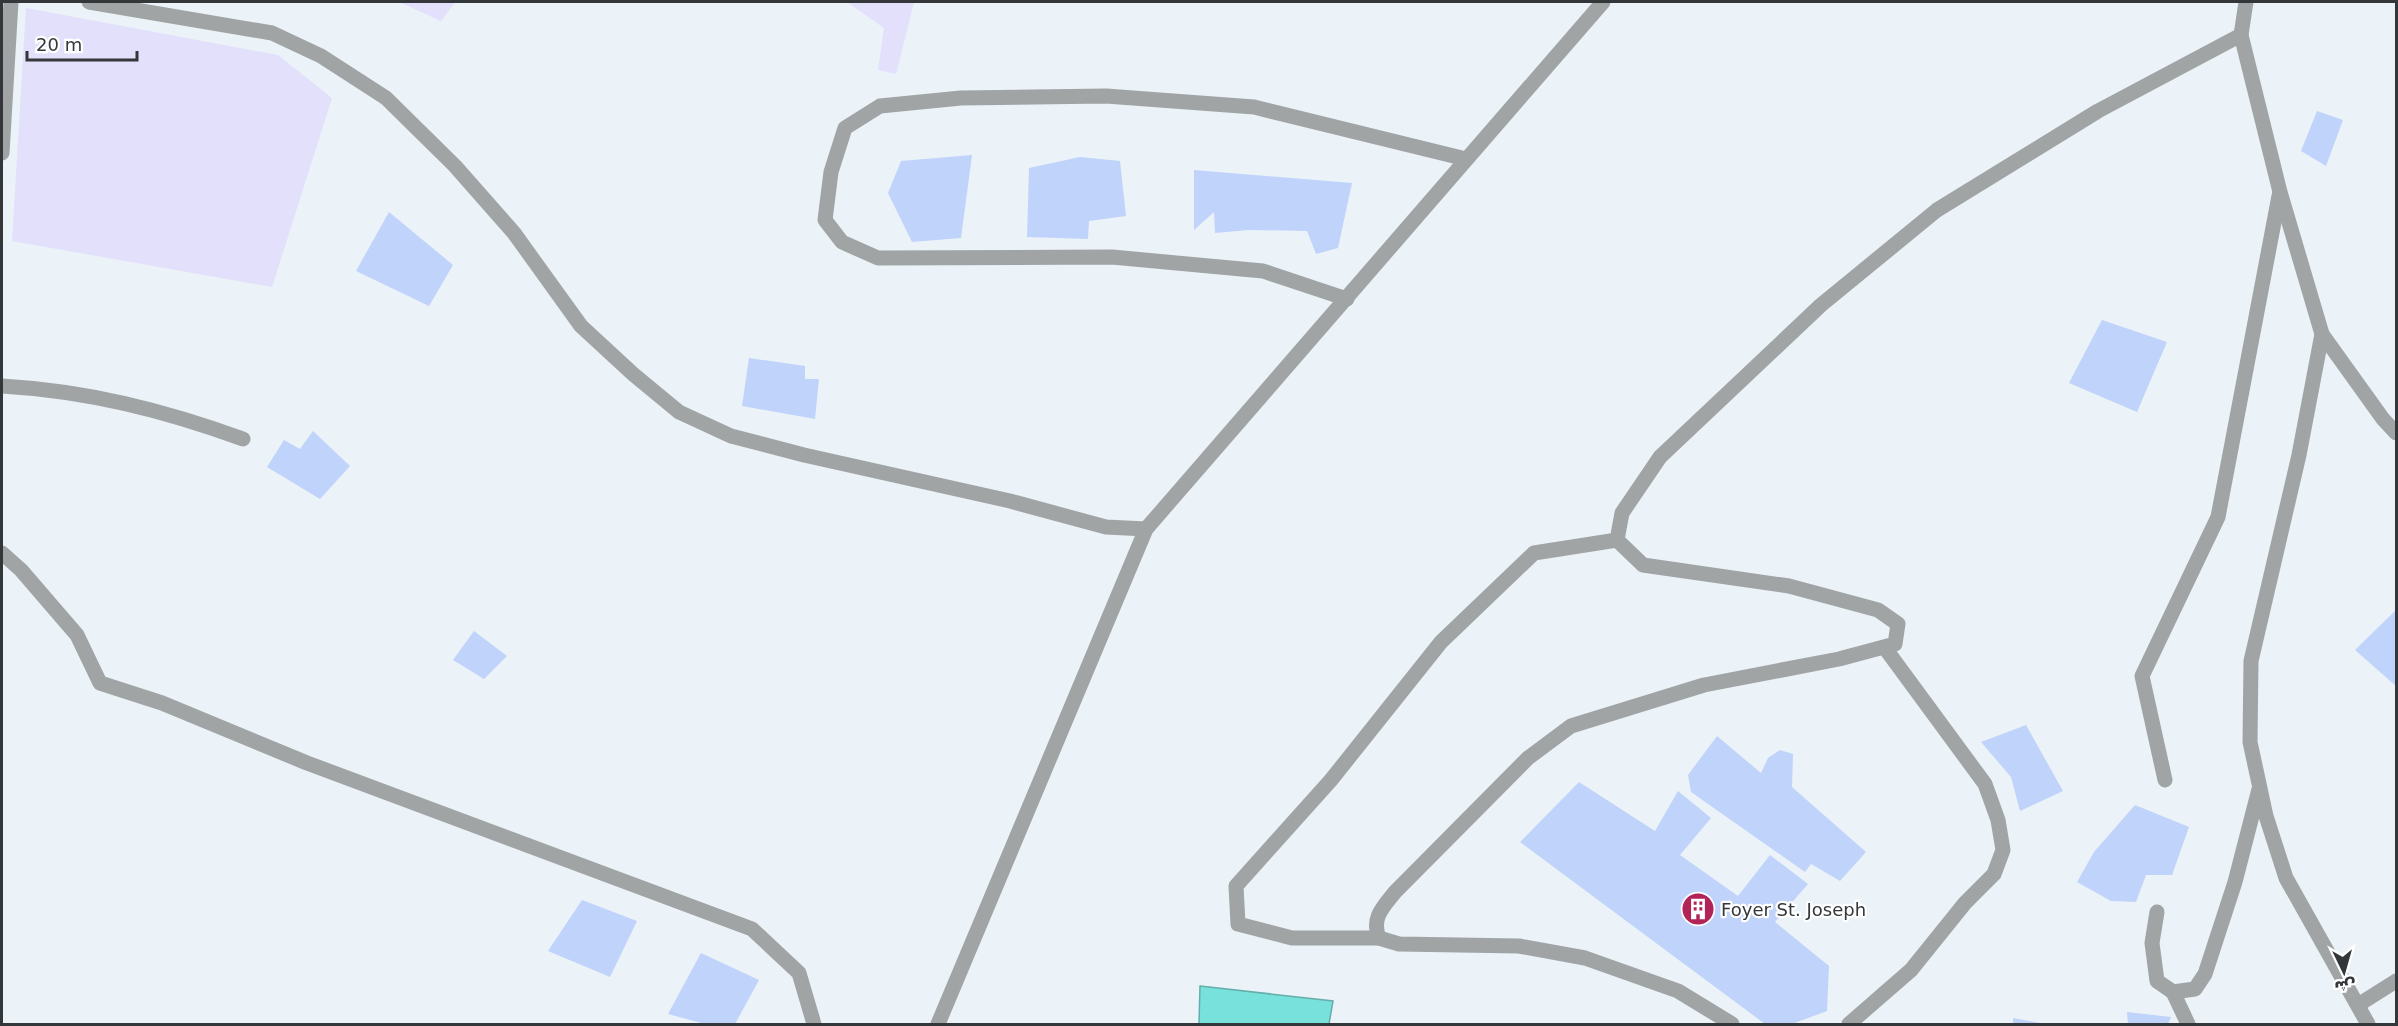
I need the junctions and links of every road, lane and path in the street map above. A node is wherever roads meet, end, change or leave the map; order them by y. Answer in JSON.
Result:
{"nodes":[{"id":1,"x":11,"y":2,"type":"edge"},
{"id":2,"x":89,"y":2,"type":"edge"},
{"id":3,"x":1603,"y":2,"type":"edge"},
{"id":4,"x":2246,"y":2,"type":"edge"},
{"id":5,"x":2241,"y":35,"type":"junction"},
{"id":6,"x":2,"y":153,"type":"edge"},
{"id":7,"x":1466,"y":159,"type":"junction"},
{"id":8,"x":2280,"y":192,"type":"junction"},
{"id":9,"x":1347,"y":299,"type":"junction"},
{"id":10,"x":2322,"y":334,"type":"junction"},
{"id":11,"x":2,"y":386,"type":"edge"},
{"id":12,"x":2397,"y":433,"type":"edge"},
{"id":13,"x":243,"y":439,"type":"dead end"},
{"id":14,"x":1146,"y":530,"type":"junction"},
{"id":15,"x":1617,"y":540,"type":"junction"},
{"id":16,"x":2,"y":553,"type":"edge"},
{"id":17,"x":1885,"y":648,"type":"junction"},
{"id":18,"x":2165,"y":780,"type":"dead end"},
{"id":19,"x":2260,"y":786,"type":"junction"},
{"id":20,"x":2157,"y":912,"type":"dead end"},
{"id":21,"x":1379,"y":938,"type":"junction"},
{"id":22,"x":2397,"y":981,"type":"edge"},
{"id":23,"x":2173,"y":992,"type":"junction"},
{"id":24,"x":2358,"y":1005,"type":"junction"},
{"id":25,"x":814,"y":1024,"type":"edge"},
{"id":26,"x":938,"y":1024,"type":"edge"},
{"id":27,"x":1732,"y":1024,"type":"edge"},
{"id":28,"x":1849,"y":1024,"type":"edge"},
{"id":29,"x":2188,"y":1024,"type":"edge"},
{"id":30,"x":2368,"y":1024,"type":"edge"}],
"edges":[{"from":1,"to":6,"type":"street"},
{"from":2,"to":14,"type":"street"},
{"from":3,"to":7,"type":"street"},
{"from":4,"to":5,"type":"street"},
{"from":5,"to":8,"type":"street"},
{"from":5,"to":15,"type":"street"},
{"from":7,"to":9,"type":"street"},
{"from":7,"to":9,"type":"street"},
{"from":8,"to":10,"type":"street"},
{"from":8,"to":18,"type":"street"},
{"from":9,"to":14,"type":"street"},
{"from":10,"to":12,"type":"street"},
{"from":10,"to":19,"type":"street"},
{"from":11,"to":13,"type":"street"},
{"from":14,"to":26,"type":"street"},
{"from":15,"to":17,"type":"street"},
{"from":15,"to":21,"type":"street"},
{"from":16,"to":25,"type":"street"},
{"from":17,"to":21,"type":"street"},
{"from":17,"to":28,"type":"street"},
{"from":19,"to":23,"type":"street"},
{"from":19,"to":24,"type":"street"},
{"from":20,"to":23,"type":"street"},
{"from":21,"to":27,"type":"street"},
{"from":22,"to":24,"type":"street"},
{"from":23,"to":29,"type":"street"},
{"from":24,"to":30,"type":"street"}]}
